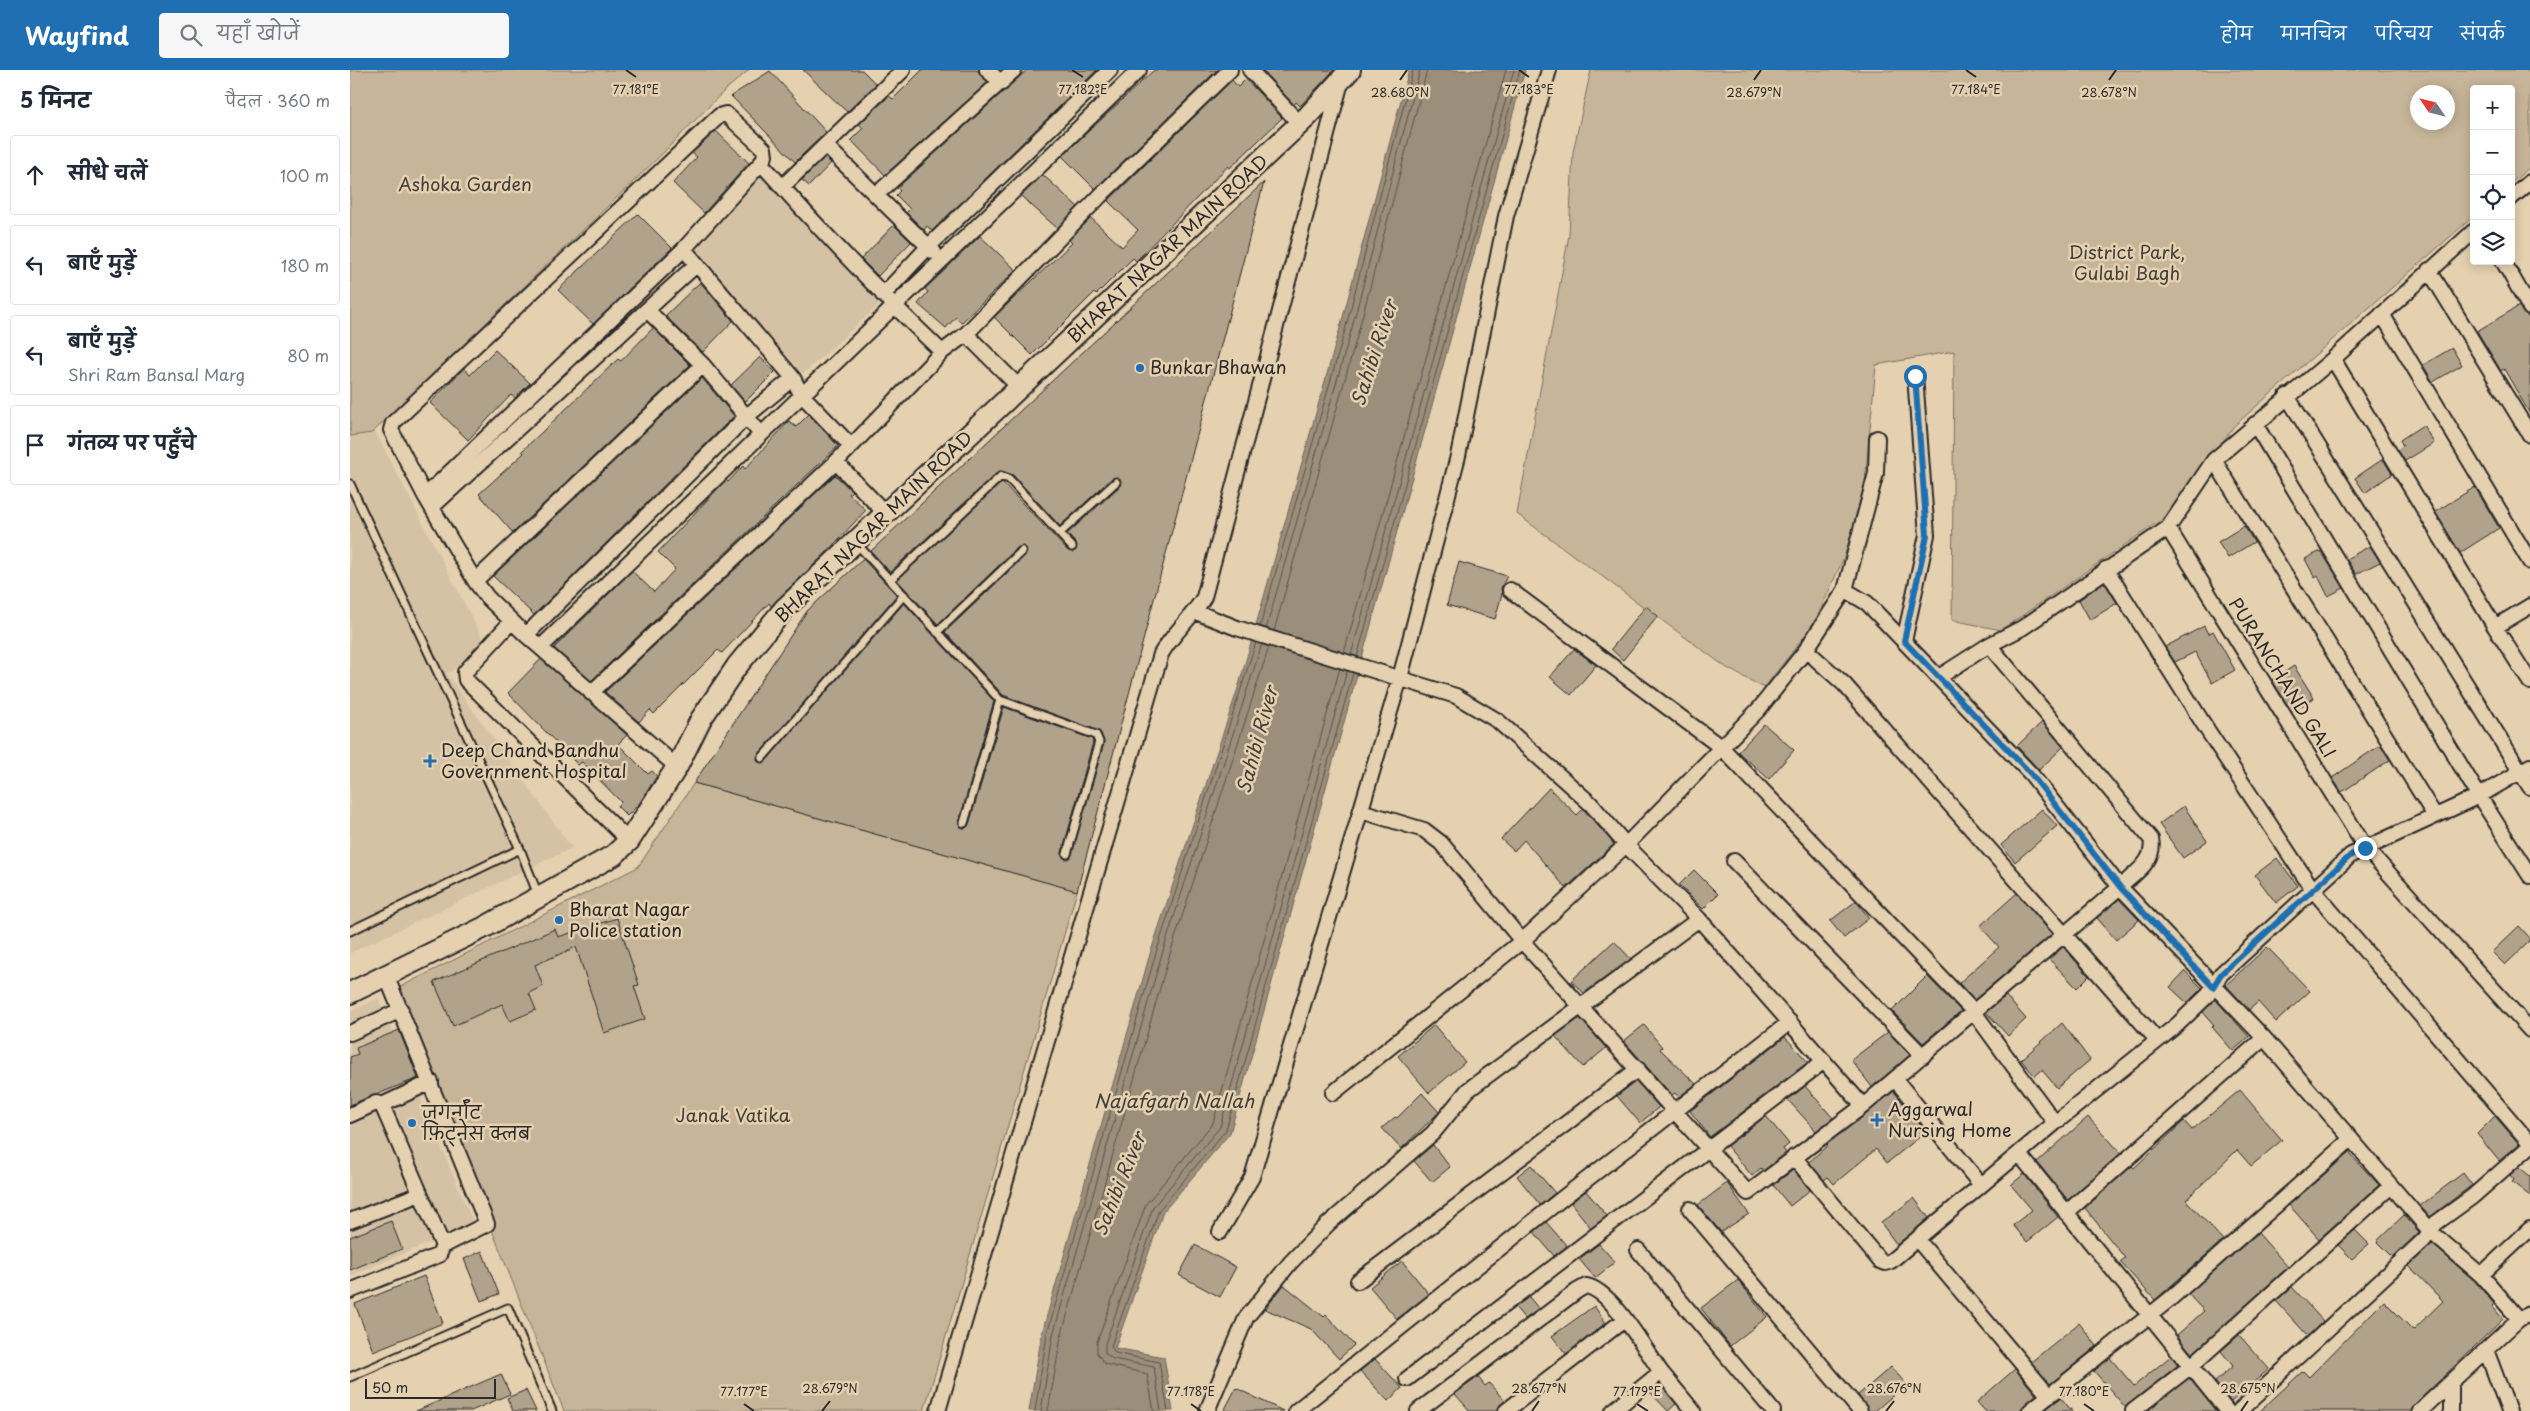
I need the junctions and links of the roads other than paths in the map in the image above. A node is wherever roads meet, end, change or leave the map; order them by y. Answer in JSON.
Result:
{"nodes":[{"id":1,"x":904,"y":70,"type":"edge"},
{"id":2,"x":987,"y":70,"type":"edge"},
{"id":3,"x":1014,"y":70,"type":"edge"},
{"id":4,"x":1110,"y":70,"type":"edge"},
{"id":5,"x":1139,"y":70,"type":"edge"},
{"id":6,"x":1230,"y":70,"type":"edge"},
{"id":7,"x":1250,"y":70,"type":"edge"},
{"id":8,"x":1549,"y":70,"type":"edge"},
{"id":9,"x":1346,"y":74,"type":"edge"},
{"id":10,"x":1002,"y":83,"type":"junction"},
{"id":11,"x":1300,"y":124,"type":"junction"},
{"id":12,"x":826,"y":146,"type":"junction"},
{"id":13,"x":761,"y":163,"type":"junction"},
{"id":14,"x":782,"y":187,"type":"junction"},
{"id":15,"x":2528,"y":189,"type":"edge"},
{"id":16,"x":877,"y":194,"type":"junction"},
{"id":17,"x":2515,"y":196,"type":"edge"},
{"id":18,"x":2470,"y":234,"type":"edge"},
{"id":19,"x":929,"y":246,"type":"junction"},
{"id":20,"x":684,"y":249,"type":"junction"},
{"id":21,"x":940,"y":260,"type":"junction"},
{"id":22,"x":697,"y":264,"type":"junction"},
{"id":23,"x":2505,"y":265,"type":"edge"},
{"id":24,"x":2428,"y":270,"type":"junction"},
{"id":25,"x":883,"y":295,"type":"junction"},
{"id":26,"x":893,"y":305,"type":"junction"},
{"id":27,"x":2530,"y":308,"type":"edge"},
{"id":28,"x":648,"y":311,"type":"junction"},
{"id":29,"x":2382,"y":314,"type":"junction"},
{"id":30,"x":966,"y":334,"type":"junction"},
{"id":31,"x":942,"y":352,"type":"junction"},
{"id":32,"x":2333,"y":359,"type":"junction"},
{"id":33,"x":703,"y":365,"type":"junction"},
{"id":34,"x":1915,"y":376,"type":"dead end"},
{"id":35,"x":793,"y":378,"type":"junction"},
{"id":36,"x":1020,"y":388,"type":"junction"},
{"id":37,"x":801,"y":394,"type":"junction"},
{"id":38,"x":2287,"y":396,"type":"junction"},
{"id":39,"x":747,"y":416,"type":"junction"},
{"id":40,"x":2255,"y":424,"type":"junction"},
{"id":41,"x":760,"y":433,"type":"junction"},
{"id":42,"x":2530,"y":435,"type":"edge"},
{"id":43,"x":1877,"y":438,"type":"dead end"},
{"id":44,"x":850,"y":445,"type":"junction"},
{"id":45,"x":2214,"y":460,"type":"junction"},
{"id":46,"x":836,"y":462,"type":"junction"},
{"id":47,"x":1116,"y":482,"type":"dead end"},
{"id":48,"x":350,"y":484,"type":"edge"},
{"id":49,"x":429,"y":501,"type":"junction"},
{"id":50,"x":886,"y":514,"type":"junction"},
{"id":51,"x":2168,"y":528,"type":"junction"},
{"id":52,"x":1060,"y":533,"type":"junction"},
{"id":53,"x":856,"y":543,"type":"junction"},
{"id":54,"x":1072,"y":547,"type":"dead end"},
{"id":55,"x":1022,"y":551,"type":"dead end"},
{"id":56,"x":2530,"y":562,"type":"edge"},
{"id":57,"x":2106,"y":569,"type":"junction"},
{"id":58,"x":890,"y":580,"type":"junction"},
{"id":59,"x":474,"y":581,"type":"junction"},
{"id":60,"x":1510,"y":590,"type":"dead end"},
{"id":61,"x":1845,"y":590,"type":"junction"},
{"id":62,"x":904,"y":595,"type":"junction"},
{"id":63,"x":2530,"y":606,"type":"edge"},
{"id":64,"x":1196,"y":612,"type":"junction"},
{"id":65,"x":511,"y":622,"type":"junction"},
{"id":66,"x":2494,"y":627,"type":"junction"},
{"id":67,"x":937,"y":632,"type":"junction"},
{"id":68,"x":526,"y":635,"type":"junction"},
{"id":69,"x":1904,"y":641,"type":"junction"},
{"id":70,"x":1989,"y":645,"type":"junction"},
{"id":71,"x":540,"y":646,"type":"junction"},
{"id":72,"x":1806,"y":650,"type":"junction"},
{"id":73,"x":1938,"y":677,"type":"junction"},
{"id":74,"x":1400,"y":678,"type":"junction"},
{"id":75,"x":2530,"y":682,"type":"edge"},
{"id":76,"x":591,"y":693,"type":"junction"},
{"id":77,"x":1000,"y":700,"type":"junction"},
{"id":78,"x":1722,"y":748,"type":"junction"},
{"id":79,"x":762,"y":758,"type":"dead end"},
{"id":80,"x":677,"y":767,"type":"junction"},
{"id":81,"x":2525,"y":769,"type":"edge"},
{"id":82,"x":2530,"y":787,"type":"edge"},
{"id":83,"x":2479,"y":796,"type":"junction"},
{"id":84,"x":1361,"y":811,"type":"junction"},
{"id":85,"x":2435,"y":816,"type":"junction"},
{"id":86,"x":964,"y":823,"type":"dead end"},
{"id":87,"x":629,"y":841,"type":"junction"},
{"id":88,"x":1626,"y":845,"type":"junction"},
{"id":89,"x":2365,"y":848,"type":"junction"},
{"id":90,"x":520,"y":849,"type":"junction"},
{"id":91,"x":1067,"y":854,"type":"dead end"},
{"id":92,"x":1734,"y":861,"type":"dead end"},
{"id":93,"x":2530,"y":876,"type":"edge"},
{"id":94,"x":2120,"y":887,"type":"junction"},
{"id":95,"x":2313,"y":890,"type":"junction"},
{"id":96,"x":539,"y":897,"type":"junction"},
{"id":97,"x":1700,"y":919,"type":"junction"},
{"id":98,"x":350,"y":931,"type":"edge"},
{"id":99,"x":2065,"y":934,"type":"junction"},
{"id":100,"x":1522,"y":941,"type":"junction"},
{"id":101,"x":386,"y":975,"type":"junction"},
{"id":102,"x":2213,"y":987,"type":"junction"},
{"id":103,"x":350,"y":994,"type":"edge"},
{"id":104,"x":1583,"y":1007,"type":"junction"},
{"id":105,"x":401,"y":1010,"type":"junction"},
{"id":106,"x":1974,"y":1012,"type":"junction"},
{"id":107,"x":1790,"y":1022,"type":"junction"},
{"id":108,"x":2530,"y":1030,"type":"edge"},
{"id":109,"x":350,"y":1033,"type":"edge"},
{"id":110,"x":2264,"y":1038,"type":"junction"},
{"id":111,"x":2157,"y":1040,"type":"junction"},
{"id":112,"x":1922,"y":1056,"type":"junction"},
{"id":113,"x":1824,"y":1061,"type":"junction"},
{"id":114,"x":1638,"y":1069,"type":"junction"},
{"id":115,"x":1895,"y":1079,"type":"junction"},
{"id":116,"x":431,"y":1082,"type":"junction"},
{"id":117,"x":1333,"y":1093,"type":"dead end"},
{"id":118,"x":382,"y":1105,"type":"junction"},
{"id":119,"x":1863,"y":1106,"type":"junction"},
{"id":120,"x":1674,"y":1111,"type":"junction"},
{"id":121,"x":350,"y":1115,"type":"edge"},
{"id":122,"x":2055,"y":1124,"type":"junction"},
{"id":123,"x":2351,"y":1138,"type":"junction"},
{"id":124,"x":2530,"y":1145,"type":"edge"},
{"id":125,"x":1709,"y":1150,"type":"junction"},
{"id":126,"x":2020,"y":1155,"type":"junction"},
{"id":127,"x":1794,"y":1157,"type":"junction"},
{"id":128,"x":1981,"y":1185,"type":"junction"},
{"id":129,"x":2391,"y":1186,"type":"junction"},
{"id":130,"x":420,"y":1194,"type":"junction"},
{"id":131,"x":1690,"y":1209,"type":"dead end"},
{"id":132,"x":2066,"y":1213,"type":"junction"},
{"id":133,"x":350,"y":1221,"type":"edge"},
{"id":134,"x":2530,"y":1229,"type":"edge"},
{"id":135,"x":2430,"y":1231,"type":"junction"},
{"id":136,"x":1220,"y":1232,"type":"dead end"},
{"id":137,"x":1917,"y":1239,"type":"junction"},
{"id":138,"x":443,"y":1246,"type":"junction"},
{"id":139,"x":1638,"y":1250,"type":"dead end"},
{"id":140,"x":2481,"y":1275,"type":"junction"},
{"id":141,"x":1358,"y":1282,"type":"dead end"},
{"id":142,"x":350,"y":1291,"type":"edge"},
{"id":143,"x":2148,"y":1316,"type":"junction"},
{"id":144,"x":2525,"y":1316,"type":"edge"},
{"id":145,"x":1624,"y":1320,"type":"junction"},
{"id":146,"x":2486,"y":1350,"type":"junction"},
{"id":147,"x":2190,"y":1367,"type":"junction"},
{"id":148,"x":1661,"y":1372,"type":"junction"},
{"id":149,"x":350,"y":1377,"type":"edge"},
{"id":150,"x":1407,"y":1379,"type":"dead end"},
{"id":151,"x":2452,"y":1383,"type":"junction"},
{"id":152,"x":2049,"y":1396,"type":"junction"},
{"id":153,"x":1425,"y":1409,"type":"edge"},
{"id":154,"x":552,"y":1411,"type":"edge"},
{"id":155,"x":938,"y":1411,"type":"edge"},
{"id":156,"x":1207,"y":1411,"type":"edge"},
{"id":157,"x":1296,"y":1411,"type":"edge"},
{"id":158,"x":1506,"y":1411,"type":"edge"},
{"id":159,"x":1613,"y":1411,"type":"edge"},
{"id":160,"x":1693,"y":1411,"type":"edge"},
{"id":161,"x":1773,"y":1411,"type":"edge"},
{"id":162,"x":1860,"y":1411,"type":"edge"},
{"id":163,"x":2030,"y":1411,"type":"edge"},
{"id":164,"x":2133,"y":1411,"type":"edge"},
{"id":165,"x":2227,"y":1411,"type":"edge"},
{"id":166,"x":2239,"y":1411,"type":"edge"},
{"id":167,"x":2420,"y":1411,"type":"edge"},
{"id":168,"x":2451,"y":1411,"type":"edge"},
{"id":169,"x":2508,"y":1411,"type":"edge"}],
"edges":[{"from":1,"to":12,"type":"street"},
{"from":2,"to":10,"type":"street"},
{"from":3,"to":10,"type":"street"},
{"from":4,"to":19,"type":"street"},
{"from":5,"to":21,"type":"street"},
{"from":6,"to":30,"type":"street"},
{"from":7,"to":11,"type":"street"},
{"from":8,"to":74,"type":"street"},
{"from":9,"to":11,"type":"street","name":"BHARAT NAGAR MAIN ROAD"},
{"from":9,"to":64,"type":"street"},
{"from":10,"to":16,"type":"street"},
{"from":11,"to":36,"type":"street","name":"BHARAT NAGAR MAIN ROAD"},
{"from":12,"to":14,"type":"street"},
{"from":12,"to":16,"type":"street"},
{"from":13,"to":14,"type":"street"},
{"from":13,"to":20,"type":"street"},
{"from":13,"to":49,"type":"street"},
{"from":14,"to":25,"type":"street"},
{"from":15,"to":17,"type":"street"},
{"from":16,"to":19,"type":"street"},
{"from":18,"to":24,"type":"street"},
{"from":19,"to":21,"type":"street"},
{"from":19,"to":25,"type":"street"},
{"from":20,"to":22,"type":"street"},
{"from":20,"to":49,"type":"street"},
{"from":21,"to":26,"type":"street"},
{"from":22,"to":28,"type":"street"},
{"from":22,"to":35,"type":"street"},
{"from":23,"to":27,"type":"street"},
{"from":24,"to":29,"type":"street"},
{"from":24,"to":42,"type":"street"},
{"from":25,"to":26,"type":"street"},
{"from":26,"to":31,"type":"street"},
{"from":26,"to":37,"type":"street"},
{"from":28,"to":33,"type":"street"},
{"from":28,"to":49,"type":"street"},
{"from":29,"to":32,"type":"street"},
{"from":29,"to":56,"type":"street"},
{"from":30,"to":31,"type":"street"},
{"from":30,"to":36,"type":"street"},
{"from":31,"to":44,"type":"street"},
{"from":32,"to":38,"type":"street"},
{"from":32,"to":66,"type":"street"},
{"from":33,"to":39,"type":"street"},
{"from":33,"to":59,"type":"street"},
{"from":34,"to":69,"type":"street"},
{"from":35,"to":37,"type":"street"},
{"from":35,"to":39,"type":"street"},
{"from":36,"to":50,"type":"street","name":"BHARAT NAGAR MAIN ROAD"},
{"from":37,"to":41,"type":"street"},
{"from":37,"to":44,"type":"street"},
{"from":38,"to":40,"type":"street"},
{"from":38,"to":81,"type":"street"},
{"from":39,"to":41,"type":"street"},
{"from":39,"to":68,"type":"street"},
{"from":40,"to":45,"type":"street"},
{"from":40,"to":83,"type":"street"},
{"from":41,"to":71,"type":"street"},
{"from":43,"to":61,"type":"street"},
{"from":44,"to":46,"type":"street"},
{"from":45,"to":51,"type":"street"},
{"from":45,"to":85,"type":"street"},
{"from":46,"to":50,"type":"street"},
{"from":46,"to":76,"type":"street"},
{"from":47,"to":52,"type":"lane"},
{"from":48,"to":90,"type":"lane"},
{"from":49,"to":59,"type":"street"},
{"from":50,"to":53,"type":"street","name":"BHARAT NAGAR MAIN ROAD"},
{"from":51,"to":57,"type":"street"},
{"from":51,"to":89,"type":"street","name":"PURANCHAND GALI"},
{"from":52,"to":54,"type":"lane"},
{"from":52,"to":58,"type":"lane"},
{"from":53,"to":58,"type":"lane"},
{"from":53,"to":80,"type":"street","name":"BHARAT NAGAR MAIN ROAD"},
{"from":55,"to":67,"type":"lane"},
{"from":57,"to":70,"type":"street"},
{"from":57,"to":95,"type":"street"},
{"from":58,"to":62,"type":"lane"},
{"from":59,"to":65,"type":"street"},
{"from":60,"to":78,"type":"street"},
{"from":61,"to":69,"type":"street"},
{"from":61,"to":72,"type":"street"},
{"from":62,"to":67,"type":"lane"},
{"from":62,"to":79,"type":"lane"},
{"from":63,"to":66,"type":"street"},
{"from":64,"to":74,"type":"street"},
{"from":64,"to":155,"type":"street"},
{"from":65,"to":68,"type":"street"},
{"from":65,"to":87,"type":"street"},
{"from":66,"to":75,"type":"street"},
{"from":67,"to":77,"type":"lane"},
{"from":68,"to":71,"type":"street"},
{"from":69,"to":73,"type":"street"},
{"from":70,"to":73,"type":"street"},
{"from":70,"to":94,"type":"street"},
{"from":71,"to":76,"type":"street"},
{"from":72,"to":78,"type":"street"},
{"from":72,"to":99,"type":"street"},
{"from":73,"to":94,"type":"street"},
{"from":74,"to":84,"type":"street"},
{"from":74,"to":88,"type":"street"},
{"from":76,"to":80,"type":"street"},
{"from":77,"to":86,"type":"lane"},
{"from":77,"to":91,"type":"lane"},
{"from":78,"to":88,"type":"street"},
{"from":78,"to":106,"type":"street"},
{"from":80,"to":87,"type":"street","name":"BHARAT NAGAR MAIN ROAD"},
{"from":81,"to":82,"type":"street"},
{"from":81,"to":83,"type":"street"},
{"from":83,"to":85,"type":"street"},
{"from":83,"to":93,"type":"street"},
{"from":84,"to":100,"type":"street"},
{"from":84,"to":136,"type":"street"},
{"from":85,"to":89,"type":"street"},
{"from":87,"to":96,"type":"street","name":"BHARAT NAGAR MAIN ROAD"},
{"from":88,"to":97,"type":"street"},
{"from":88,"to":100,"type":"street"},
{"from":89,"to":95,"type":"street"},
{"from":89,"to":108,"type":"street","name":"PURANCHAND GALI"},
{"from":90,"to":96,"type":"lane"},
{"from":90,"to":98,"type":"lane"},
{"from":92,"to":112,"type":"street"},
{"from":94,"to":99,"type":"street"},
{"from":94,"to":102,"type":"street"},
{"from":95,"to":102,"type":"street"},
{"from":95,"to":124,"type":"street"},
{"from":96,"to":101,"type":"street","name":"BHARAT NAGAR MAIN ROAD"},
{"from":97,"to":104,"type":"street"},
{"from":97,"to":107,"type":"street"},
{"from":99,"to":106,"type":"street"},
{"from":99,"to":111,"type":"street"},
{"from":100,"to":104,"type":"street"},
{"from":100,"to":117,"type":"street"},
{"from":101,"to":103,"type":"street","name":"BHARAT NAGAR MAIN ROAD"},
{"from":101,"to":105,"type":"street"},
{"from":102,"to":110,"type":"street"},
{"from":102,"to":111,"type":"street"},
{"from":104,"to":114,"type":"street"},
{"from":104,"to":156,"type":"street"},
{"from":105,"to":109,"type":"street"},
{"from":105,"to":116,"type":"street"},
{"from":106,"to":112,"type":"street"},
{"from":106,"to":122,"type":"street"},
{"from":107,"to":113,"type":"street"},
{"from":107,"to":120,"type":"street"},
{"from":110,"to":123,"type":"street"},
{"from":110,"to":132,"type":"street"},
{"from":111,"to":122,"type":"street"},
{"from":112,"to":115,"type":"street"},
{"from":113,"to":119,"type":"street"},
{"from":113,"to":125,"type":"street"},
{"from":114,"to":120,"type":"street"},
{"from":114,"to":141,"type":"street"},
{"from":115,"to":119,"type":"street"},
{"from":115,"to":128,"type":"street"},
{"from":116,"to":118,"type":"street"},
{"from":116,"to":138,"type":"street"},
{"from":118,"to":121,"type":"street"},
{"from":118,"to":130,"type":"street"},
{"from":119,"to":127,"type":"street"},
{"from":120,"to":125,"type":"street"},
{"from":120,"to":157,"type":"street"},
{"from":122,"to":126,"type":"street"},
{"from":123,"to":129,"type":"street"},
{"from":123,"to":143,"type":"street"},
{"from":124,"to":135,"type":"street"},
{"from":125,"to":127,"type":"street"},
{"from":125,"to":150,"type":"street"},
{"from":126,"to":128,"type":"street"},
{"from":126,"to":132,"type":"street"},
{"from":127,"to":137,"type":"street"},
{"from":128,"to":137,"type":"street"},
{"from":129,"to":135,"type":"street"},
{"from":129,"to":147,"type":"street"},
{"from":130,"to":133,"type":"street"},
{"from":130,"to":138,"type":"street"},
{"from":131,"to":162,"type":"street"},
{"from":132,"to":143,"type":"street"},
{"from":134,"to":140,"type":"street"},
{"from":135,"to":140,"type":"street"},
{"from":135,"to":166,"type":"street"},
{"from":137,"to":152,"type":"street"},
{"from":138,"to":142,"type":"street"},
{"from":139,"to":161,"type":"street"},
{"from":140,"to":144,"type":"street"},
{"from":143,"to":147,"type":"street"},
{"from":143,"to":152,"type":"street"},
{"from":144,"to":146,"type":"street"},
{"from":145,"to":148,"type":"street"},
{"from":145,"to":153,"type":"street"},
{"from":145,"to":158,"type":"street"},
{"from":146,"to":151,"type":"street"},
{"from":146,"to":169,"type":"street"},
{"from":147,"to":164,"type":"street"},
{"from":147,"to":165,"type":"street"},
{"from":148,"to":159,"type":"street"},
{"from":148,"to":160,"type":"street"},
{"from":149,"to":154,"type":"lane"},
{"from":151,"to":167,"type":"street"},
{"from":151,"to":168,"type":"street"},
{"from":152,"to":163,"type":"street"}]}
